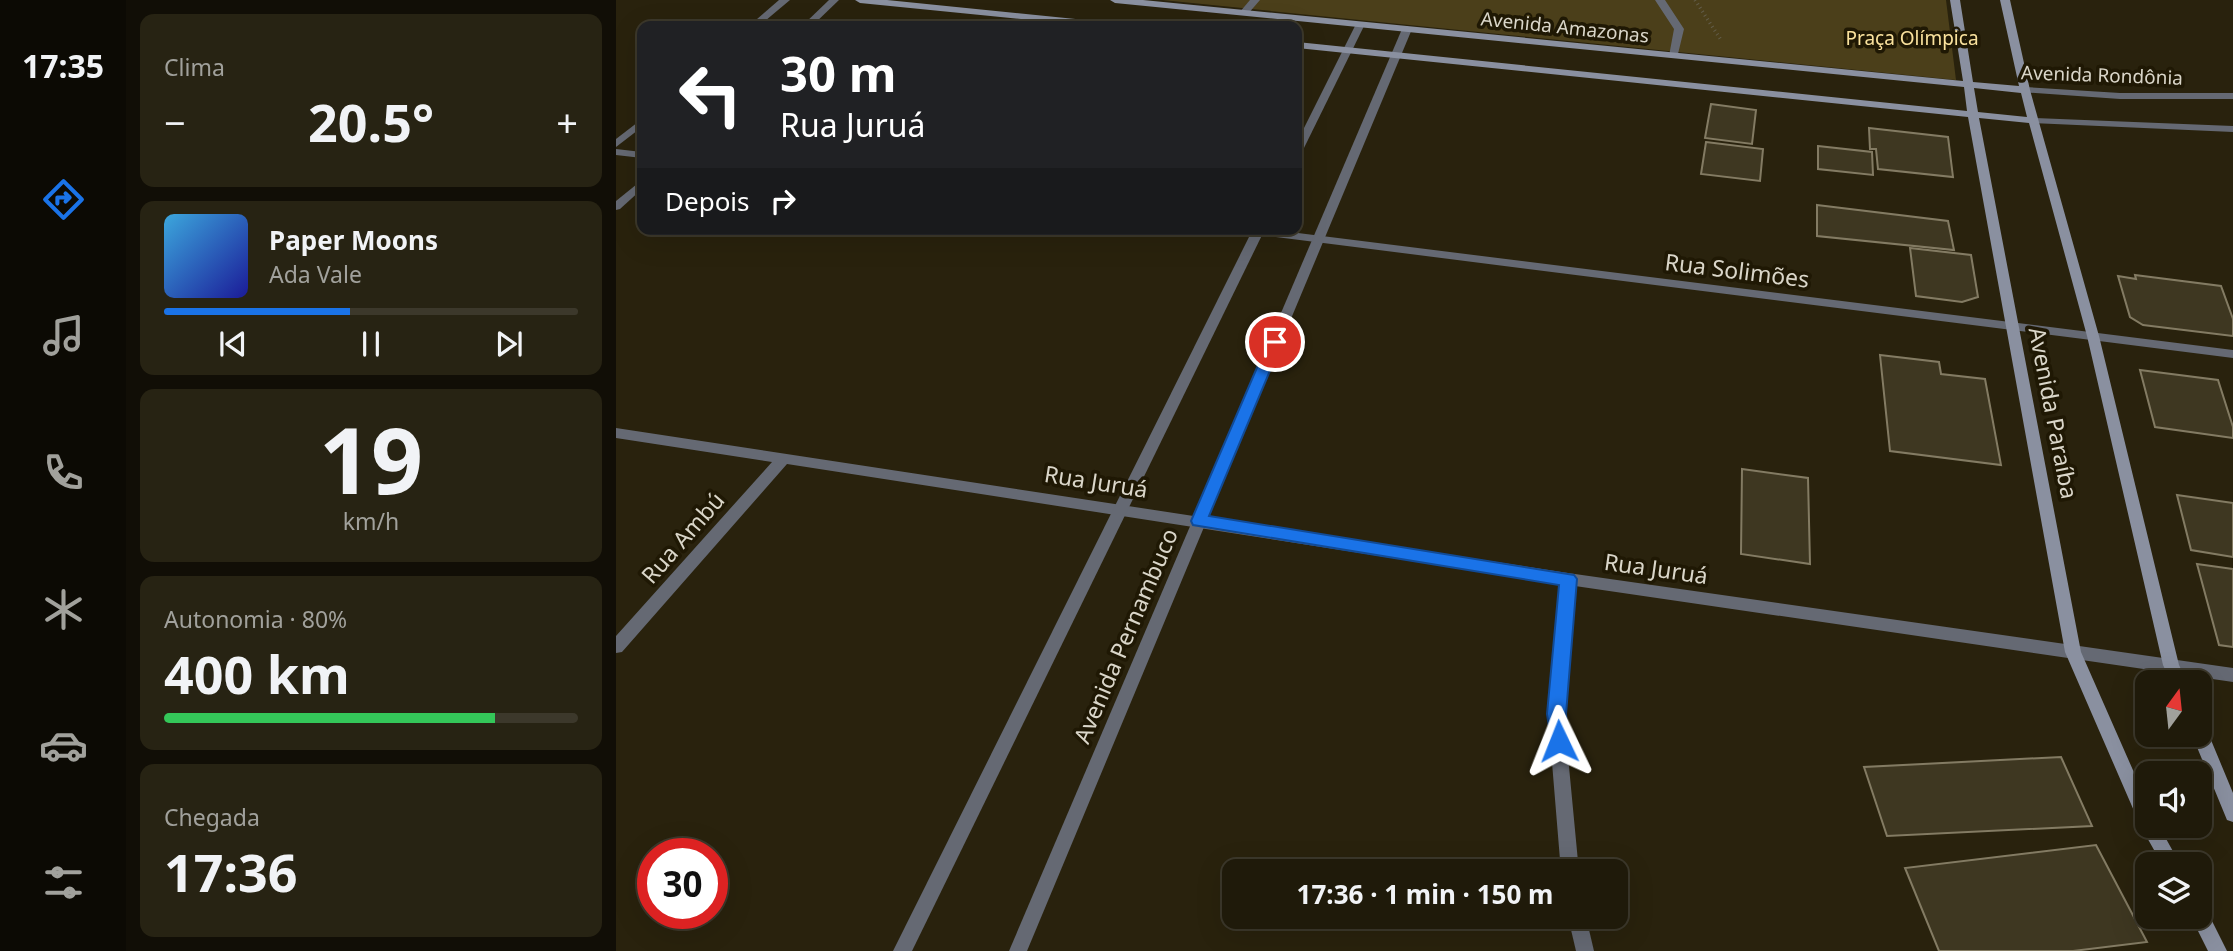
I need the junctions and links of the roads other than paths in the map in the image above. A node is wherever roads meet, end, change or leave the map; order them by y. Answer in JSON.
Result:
{"nodes":[{"id":1,"x":785,"y":0,"type":"edge"},
{"id":2,"x":834,"y":0,"type":"edge"},
{"id":3,"x":860,"y":0,"type":"edge"},
{"id":4,"x":1115,"y":0,"type":"edge"},
{"id":5,"x":1255,"y":0,"type":"edge"},
{"id":6,"x":1660,"y":0,"type":"edge"},
{"id":7,"x":1955,"y":0,"type":"edge"},
{"id":8,"x":2005,"y":0,"type":"edge"},
{"id":9,"x":1244,"y":13,"type":"junction"},
{"id":10,"x":760,"y":21,"type":"edge"},
{"id":11,"x":812,"y":21,"type":"edge"},
{"id":12,"x":1066,"y":21,"type":"edge"},
{"id":13,"x":1360,"y":24,"type":"junction"},
{"id":14,"x":1407,"y":29,"type":"junction"},
{"id":15,"x":1302,"y":46,"type":"edge"},
{"id":16,"x":1347,"y":50,"type":"junction"},
{"id":17,"x":1396,"y":55,"type":"junction"},
{"id":18,"x":1674,"y":56,"type":"junction"},
{"id":19,"x":1969,"y":85,"type":"junction"},
{"id":20,"x":2025,"y":90,"type":"junction"},
{"id":21,"x":2233,"y":96,"type":"edge"},
{"id":22,"x":1973,"y":115,"type":"junction"},
{"id":23,"x":2035,"y":121,"type":"junction"},
{"id":24,"x":637,"y":126,"type":"edge"},
{"id":25,"x":2233,"y":129,"type":"edge"},
{"id":26,"x":1302,"y":142,"type":"edge"},
{"id":27,"x":616,"y":144,"type":"edge"},
{"id":28,"x":616,"y":152,"type":"edge"},
{"id":29,"x":637,"y":154,"type":"edge"},
{"id":30,"x":637,"y":188,"type":"edge"},
{"id":31,"x":616,"y":207,"type":"edge"},
{"id":32,"x":1256,"y":235,"type":"edge"},
{"id":33,"x":1288,"y":235,"type":"edge"},
{"id":34,"x":1318,"y":239,"type":"junction"},
{"id":35,"x":2011,"y":326,"type":"junction"},
{"id":36,"x":2093,"y":336,"type":"junction"},
{"id":37,"x":2233,"y":354,"type":"edge"},
{"id":38,"x":616,"y":433,"type":"edge"},
{"id":39,"x":784,"y":458,"type":"junction"},
{"id":40,"x":1120,"y":509,"type":"junction"},
{"id":41,"x":1199,"y":521,"type":"junction"},
{"id":42,"x":1568,"y":579,"type":"junction"},
{"id":43,"x":616,"y":647,"type":"edge"},
{"id":44,"x":2073,"y":652,"type":"junction"},
{"id":45,"x":2171,"y":665,"type":"junction"},
{"id":46,"x":2173,"y":670,"type":"edge"},
{"id":47,"x":2233,"y":675,"type":"edge"},
{"id":48,"x":2206,"y":747,"type":"edge"},
{"id":49,"x":2135,"y":799,"type":"edge"},
{"id":50,"x":2233,"y":814,"type":"edge"},
{"id":51,"x":1569,"y":859,"type":"edge"},
{"id":52,"x":1580,"y":929,"type":"edge"},
{"id":53,"x":2206,"y":929,"type":"edge"},
{"id":54,"x":902,"y":951,"type":"edge"},
{"id":55,"x":1018,"y":951,"type":"edge"},
{"id":56,"x":1585,"y":951,"type":"edge"},
{"id":57,"x":2218,"y":951,"type":"edge"}],
"edges":[{"from":1,"to":10,"type":"street"},
{"from":2,"to":11,"type":"street"},
{"from":3,"to":12,"type":"main road"},
{"from":4,"to":9,"type":"main road","name":"Avenida Amazonas"},
{"from":5,"to":9,"type":"street"},
{"from":6,"to":18,"type":"street"},
{"from":7,"to":19,"type":"main road","name":"Avenida Paraíba"},
{"from":8,"to":20,"type":"main road"},
{"from":9,"to":13,"type":"main road","name":"Avenida Amazonas"},
{"from":13,"to":14,"type":"main road","name":"Avenida Amazonas"},
{"from":13,"to":16,"type":"street"},
{"from":14,"to":17,"type":"street","name":"Avenida Pernambuco"},
{"from":14,"to":18,"type":"main road","name":"Avenida Amazonas"},
{"from":15,"to":16,"type":"main road","name":"Avenida Amazonas"},
{"from":16,"to":17,"type":"main road","name":"Avenida Amazonas"},
{"from":16,"to":26,"type":"street"},
{"from":17,"to":22,"type":"main road","name":"Avenida Amazonas"},
{"from":17,"to":34,"type":"street","name":"Avenida Pernambuco"},
{"from":18,"to":19,"type":"main road","name":"Avenida Amazonas"},
{"from":19,"to":20,"type":"main road","name":"Avenida Rondônia"},
{"from":19,"to":22,"type":"main road","name":"Avenida Paraíba"},
{"from":20,"to":21,"type":"street","name":"Avenida Rondônia"},
{"from":20,"to":23,"type":"main road"},
{"from":22,"to":23,"type":"main road"},
{"from":22,"to":35,"type":"main road","name":"Avenida Paraíba"},
{"from":23,"to":25,"type":"street"},
{"from":23,"to":36,"type":"main road"},
{"from":24,"to":27,"type":"street"},
{"from":28,"to":29,"type":"street"},
{"from":30,"to":31,"type":"street"},
{"from":32,"to":40,"type":"street"},
{"from":33,"to":34,"type":"street","name":"Rua Solimões"},
{"from":34,"to":35,"type":"street","name":"Rua Solimões"},
{"from":34,"to":41,"type":"street","name":"Avenida Pernambuco"},
{"from":35,"to":36,"type":"street","name":"Rua Solimões"},
{"from":35,"to":44,"type":"main road","name":"Avenida Paraíba"},
{"from":36,"to":37,"type":"street","name":"Rua Solimões"},
{"from":36,"to":45,"type":"main road"},
{"from":38,"to":39,"type":"street","name":"Rua Juruá"},
{"from":39,"to":40,"type":"street","name":"Rua Juruá"},
{"from":39,"to":43,"type":"street","name":"Rua Ambú"},
{"from":40,"to":41,"type":"street","name":"Rua Juruá"},
{"from":40,"to":54,"type":"street"},
{"from":41,"to":42,"type":"street","name":"Rua Juruá"},
{"from":41,"to":55,"type":"street","name":"Avenida Pernambuco"},
{"from":42,"to":44,"type":"street","name":"Rua Juruá"},
{"from":42,"to":51,"type":"street"},
{"from":44,"to":45,"type":"street","name":"Rua Juruá"},
{"from":44,"to":49,"type":"main road","name":"Avenida Paraíba"},
{"from":45,"to":46,"type":"main road"},
{"from":45,"to":47,"type":"street","name":"Rua Juruá"},
{"from":48,"to":50,"type":"main road"},
{"from":52,"to":56,"type":"street"},
{"from":53,"to":57,"type":"main road"}]}
